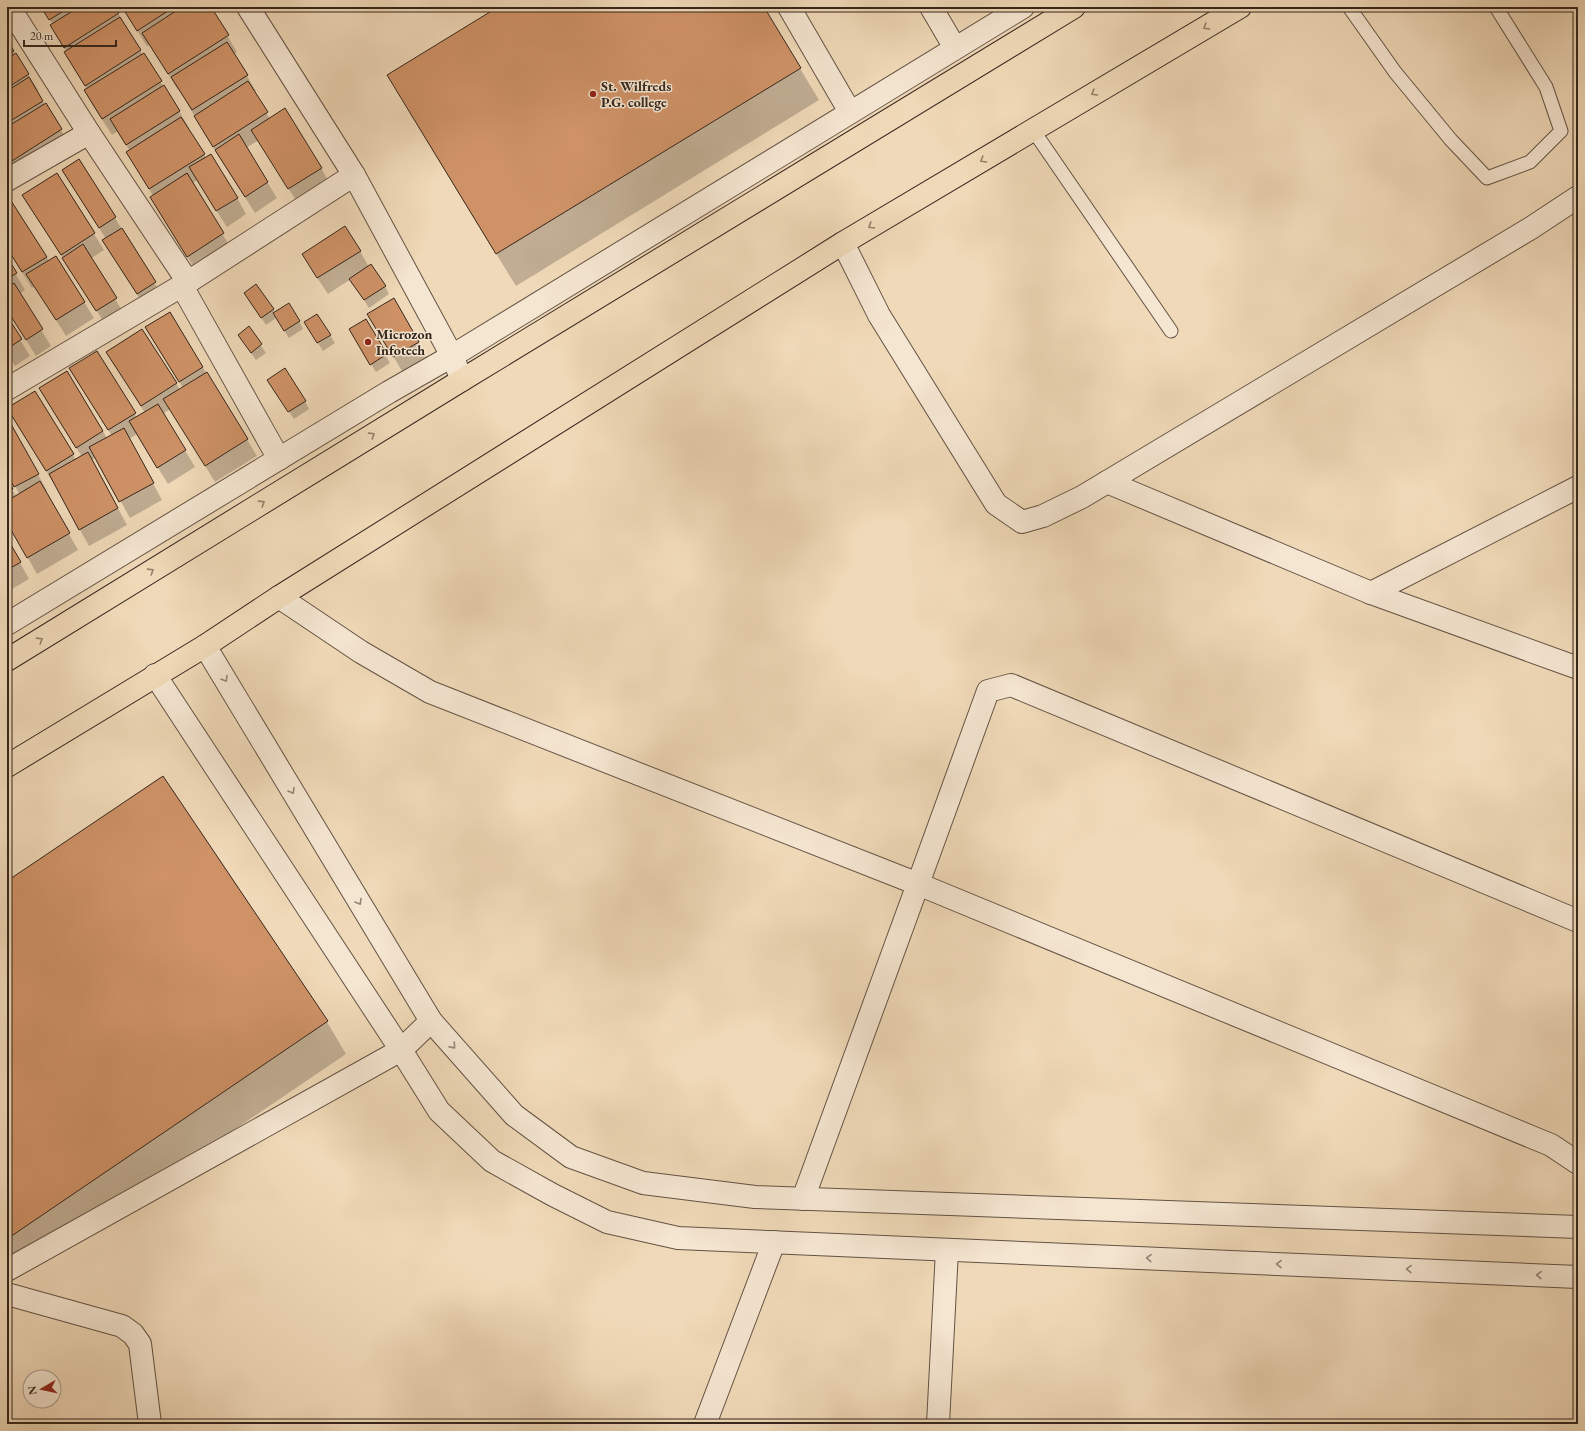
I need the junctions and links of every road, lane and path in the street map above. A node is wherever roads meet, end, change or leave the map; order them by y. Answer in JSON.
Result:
{"nodes":[{"id":1,"x":9,"y":7,"type":"edge"},
{"id":2,"x":248,"y":7,"type":"edge"},
{"id":3,"x":789,"y":7,"type":"edge"},
{"id":4,"x":931,"y":7,"type":"edge"},
{"id":5,"x":1023,"y":7,"type":"edge"},
{"id":6,"x":1074,"y":7,"type":"edge"},
{"id":7,"x":1240,"y":7,"type":"edge"},
{"id":8,"x":1349,"y":7,"type":"edge"},
{"id":9,"x":1496,"y":7,"type":"edge"},
{"id":10,"x":955,"y":48,"type":"junction"},
{"id":11,"x":850,"y":112,"type":"junction"},
{"id":12,"x":1033,"y":130,"type":"junction"},
{"id":13,"x":89,"y":133,"type":"junction"},
{"id":14,"x":354,"y":175,"type":"junction"},
{"id":15,"x":7,"y":180,"type":"edge"},
{"id":16,"x":1578,"y":197,"type":"edge"},
{"id":17,"x":843,"y":243,"type":"junction"},
{"id":18,"x":185,"y":284,"type":"junction"},
{"id":19,"x":1171,"y":330,"type":"dead end"},
{"id":20,"x":452,"y":356,"type":"junction"},
{"id":21,"x":462,"y":380,"type":"junction"},
{"id":22,"x":7,"y":389,"type":"edge"},
{"id":23,"x":279,"y":459,"type":"junction"},
{"id":24,"x":1107,"y":482,"type":"junction"},
{"id":25,"x":1578,"y":486,"type":"edge"},
{"id":26,"x":1371,"y":593,"type":"junction"},
{"id":27,"x":279,"y":597,"type":"junction"},
{"id":28,"x":7,"y":624,"type":"edge"},
{"id":29,"x":205,"y":646,"type":"junction"},
{"id":30,"x":7,"y":660,"type":"edge"},
{"id":31,"x":1578,"y":668,"type":"edge"},
{"id":32,"x":155,"y":675,"type":"junction"},
{"id":33,"x":7,"y":766,"type":"edge"},
{"id":34,"x":918,"y":884,"type":"junction"},
{"id":35,"x":1578,"y":921,"type":"edge"},
{"id":36,"x":431,"y":1021,"type":"junction"},
{"id":37,"x":401,"y":1050,"type":"junction"},
{"id":38,"x":1578,"y":1163,"type":"edge"},
{"id":39,"x":803,"y":1199,"type":"junction"},
{"id":40,"x":1578,"y":1226,"type":"edge"},
{"id":41,"x":774,"y":1242,"type":"junction"},
{"id":42,"x":947,"y":1250,"type":"junction"},
{"id":43,"x":7,"y":1270,"type":"edge"},
{"id":44,"x":1578,"y":1277,"type":"edge"},
{"id":45,"x":7,"y":1294,"type":"edge"},
{"id":46,"x":150,"y":1424,"type":"edge"},
{"id":47,"x":705,"y":1424,"type":"edge"},
{"id":48,"x":938,"y":1424,"type":"edge"}],
"edges":[{"from":1,"to":13,"type":"street"},
{"from":2,"to":14,"type":"street"},
{"from":3,"to":11,"type":"street"},
{"from":4,"to":10,"type":"street"},
{"from":5,"to":10,"type":"street"},
{"from":6,"to":21,"type":"highway"},
{"from":7,"to":12,"type":"highway","one_way":true},
{"from":8,"to":9,"type":"lane"},
{"from":10,"to":11,"type":"street"},
{"from":11,"to":20,"type":"street"},
{"from":12,"to":17,"type":"highway","one_way":true},
{"from":12,"to":19,"type":"lane"},
{"from":13,"to":15,"type":"street"},
{"from":13,"to":18,"type":"street"},
{"from":14,"to":18,"type":"street"},
{"from":14,"to":20,"type":"street"},
{"from":16,"to":24,"type":"street"},
{"from":17,"to":24,"type":"street"},
{"from":17,"to":27,"type":"highway"},
{"from":18,"to":22,"type":"street"},
{"from":18,"to":23,"type":"street"},
{"from":20,"to":21,"type":"street"},
{"from":20,"to":23,"type":"street"},
{"from":30,"to":21,"type":"highway","one_way":true},
{"from":23,"to":28,"type":"street"},
{"from":24,"to":26,"type":"street"},
{"from":25,"to":26,"type":"street"},
{"from":26,"to":31,"type":"street"},
{"from":27,"to":29,"type":"highway"},
{"from":27,"to":34,"type":"street"},
{"from":29,"to":32,"type":"highway"},
{"from":29,"to":36,"type":"street","one_way":true},
{"from":32,"to":33,"type":"highway"},
{"from":32,"to":37,"type":"street"},
{"from":34,"to":35,"type":"street"},
{"from":34,"to":38,"type":"street"},
{"from":34,"to":39,"type":"street"},
{"from":36,"to":37,"type":"street"},
{"from":36,"to":39,"type":"street","one_way":true},
{"from":37,"to":41,"type":"street"},
{"from":37,"to":43,"type":"street"},
{"from":39,"to":40,"type":"street"},
{"from":41,"to":42,"type":"street"},
{"from":41,"to":47,"type":"street"},
{"from":44,"to":42,"type":"street","one_way":true},
{"from":42,"to":48,"type":"street"},
{"from":45,"to":46,"type":"street"}]}
